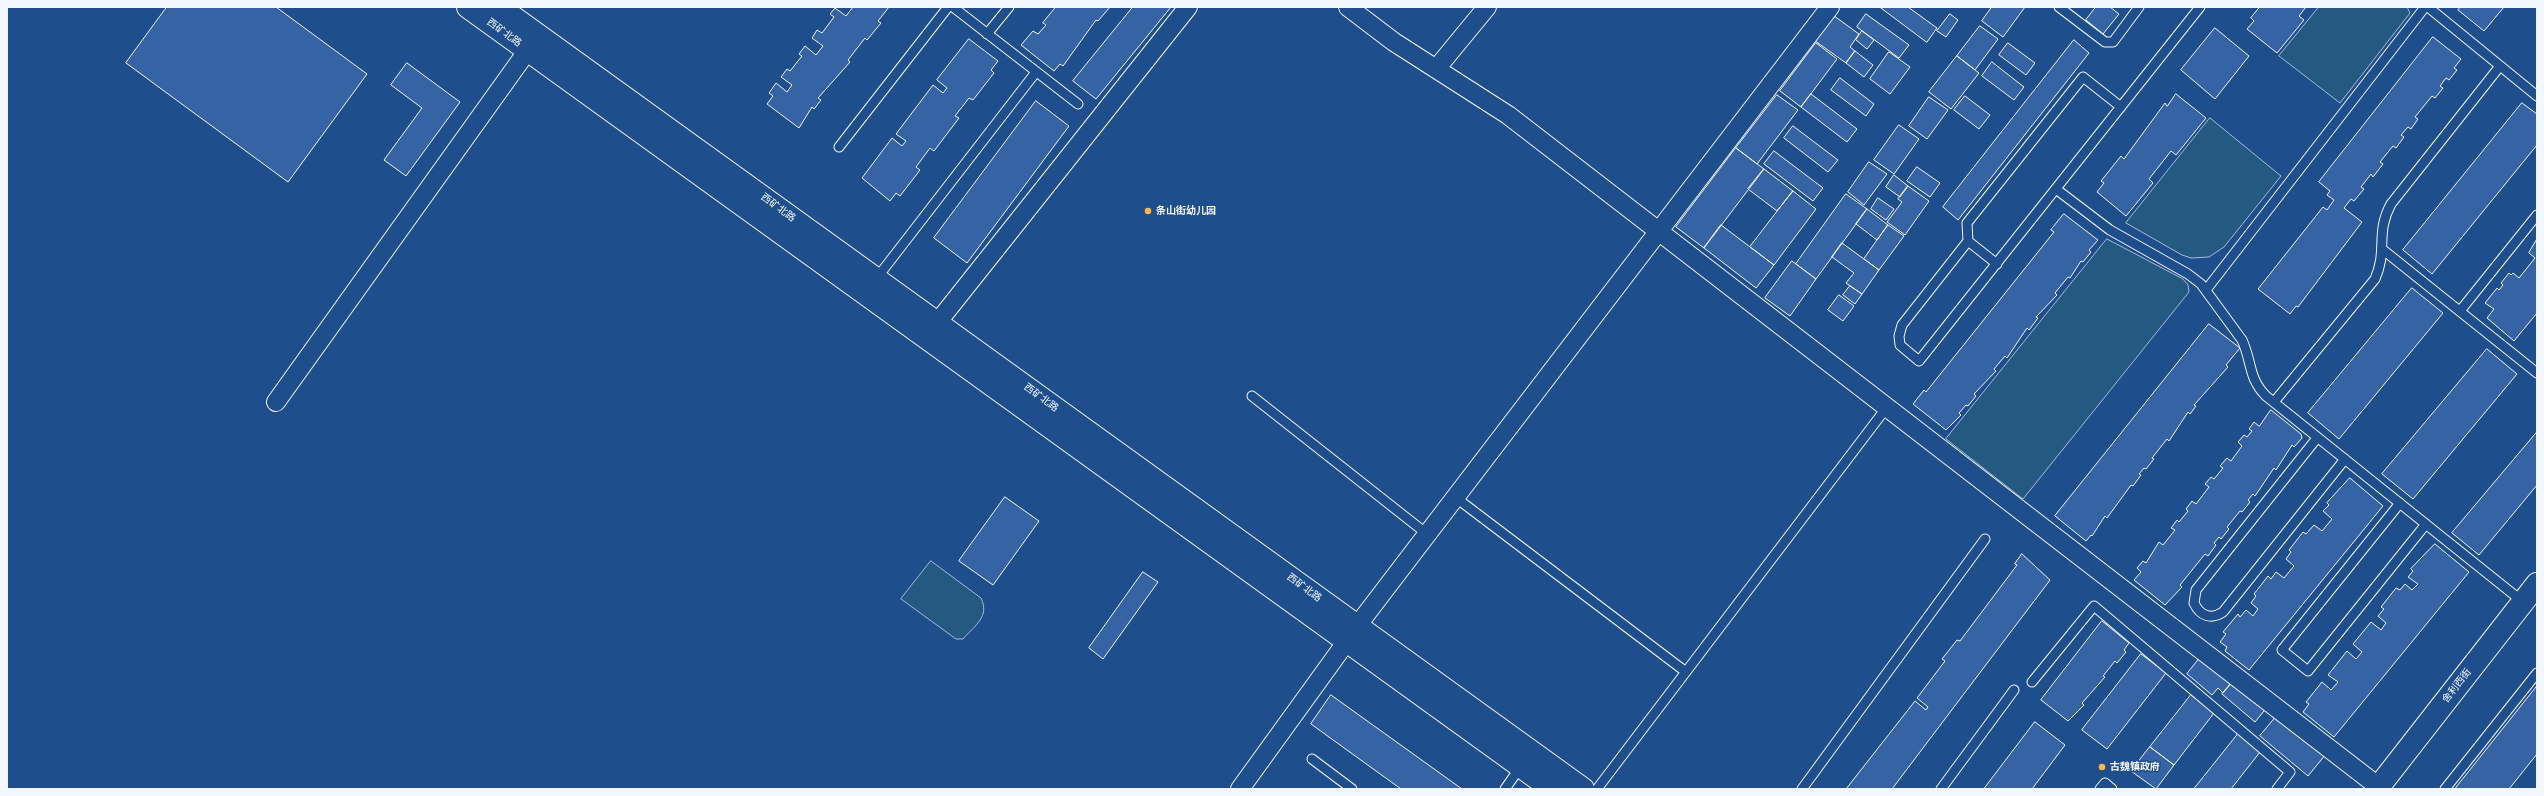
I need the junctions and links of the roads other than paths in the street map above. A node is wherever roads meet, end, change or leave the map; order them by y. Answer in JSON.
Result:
{"nodes":[{"id":1,"x":468,"y":7,"type":"edge"},
{"id":2,"x":499,"y":7,"type":"edge"},
{"id":3,"x":948,"y":7,"type":"edge"},
{"id":4,"x":953,"y":7,"type":"edge"},
{"id":5,"x":1009,"y":7,"type":"edge"},
{"id":6,"x":1188,"y":7,"type":"edge"},
{"id":7,"x":1348,"y":7,"type":"edge"},
{"id":8,"x":1487,"y":7,"type":"edge"},
{"id":9,"x":1830,"y":7,"type":"edge"},
{"id":10,"x":2059,"y":7,"type":"edge"},
{"id":11,"x":2139,"y":7,"type":"edge"},
{"id":12,"x":2200,"y":7,"type":"edge"},
{"id":13,"x":2425,"y":7,"type":"edge"},
{"id":14,"x":2428,"y":7,"type":"edge"},
{"id":15,"x":987,"y":34,"type":"junction"},
{"id":16,"x":528,"y":50,"type":"junction"},
{"id":17,"x":2500,"y":66,"type":"junction"},
{"id":18,"x":1436,"y":69,"type":"junction"},
{"id":19,"x":1036,"y":72,"type":"junction"},
{"id":20,"x":2537,"y":96,"type":"edge"},
{"id":21,"x":1078,"y":104,"type":"dead end"},
{"id":22,"x":2121,"y":107,"type":"junction"},
{"id":23,"x":839,"y":148,"type":"dead end"},
{"id":24,"x":2056,"y":189,"type":"junction"},
{"id":25,"x":2537,"y":215,"type":"edge"},
{"id":26,"x":1659,"y":231,"type":"junction"},
{"id":27,"x":1968,"y":241,"type":"junction"},
{"id":28,"x":2382,"y":249,"type":"junction"},
{"id":29,"x":1997,"y":264,"type":"junction"},
{"id":30,"x":876,"y":279,"type":"junction"},
{"id":31,"x":2206,"y":290,"type":"junction"},
{"id":32,"x":2460,"y":311,"type":"junction"},
{"id":33,"x":937,"y":323,"type":"junction"},
{"id":34,"x":2537,"y":373,"type":"edge"},
{"id":35,"x":1252,"y":396,"type":"dead end"},
{"id":36,"x":276,"y":402,"type":"dead end"},
{"id":37,"x":2274,"y":402,"type":"junction"},
{"id":38,"x":1887,"y":407,"type":"junction"},
{"id":39,"x":2317,"y":438,"type":"junction"},
{"id":40,"x":2345,"y":460,"type":"junction"},
{"id":41,"x":1455,"y":498,"type":"junction"},
{"id":42,"x":2400,"y":503,"type":"junction"},
{"id":43,"x":2426,"y":524,"type":"junction"},
{"id":44,"x":1428,"y":534,"type":"junction"},
{"id":45,"x":1985,"y":539,"type":"dead end"},
{"id":46,"x":2537,"y":584,"type":"edge"},
{"id":47,"x":2523,"y":602,"type":"junction"},
{"id":48,"x":1352,"y":633,"type":"junction"},
{"id":49,"x":1686,"y":672,"type":"junction"},
{"id":50,"x":2537,"y":673,"type":"edge"},
{"id":51,"x":2032,"y":682,"type":"dead end"},
{"id":52,"x":2014,"y":690,"type":"dead end"},
{"id":53,"x":1312,"y":759,"type":"dead end"},
{"id":54,"x":1521,"y":766,"type":"junction"},
{"id":55,"x":1339,"y":785,"type":"edge"},
{"id":56,"x":2381,"y":787,"type":"edge"},
{"id":57,"x":2278,"y":788,"type":"edge"},
{"id":58,"x":1240,"y":789,"type":"edge"},
{"id":59,"x":1352,"y":789,"type":"edge"},
{"id":60,"x":1505,"y":789,"type":"edge"},
{"id":61,"x":1552,"y":789,"type":"edge"},
{"id":62,"x":1583,"y":789,"type":"edge"},
{"id":63,"x":1597,"y":789,"type":"edge"},
{"id":64,"x":1802,"y":789,"type":"edge"},
{"id":65,"x":1941,"y":789,"type":"edge"},
{"id":66,"x":2100,"y":789,"type":"edge"},
{"id":67,"x":2112,"y":789,"type":"edge"},
{"id":68,"x":2445,"y":789,"type":"edge"}],
"edges":[{"from":1,"to":16,"type":"main road","name":"西矿北路"},
{"from":2,"to":30,"type":"main road","name":"西矿北路"},
{"from":3,"to":23,"type":"lane"},
{"from":4,"to":15,"type":"lane"},
{"from":5,"to":15,"type":"lane"},
{"from":6,"to":33,"type":"street"},
{"from":7,"to":18,"type":"street"},
{"from":8,"to":18,"type":"street"},
{"from":9,"to":26,"type":"street"},
{"from":10,"to":11,"type":"lane"},
{"from":12,"to":22,"type":"lane"},
{"from":13,"to":31,"type":"lane"},
{"from":14,"to":17,"type":"lane"},
{"from":15,"to":19,"type":"lane"},
{"from":16,"to":36,"type":"street"},
{"from":16,"to":48,"type":"main road","name":"西矿北路"},
{"from":17,"to":20,"type":"lane"},
{"from":17,"to":28,"type":"lane"},
{"from":18,"to":26,"type":"street"},
{"from":19,"to":21,"type":"lane"},
{"from":19,"to":30,"type":"lane"},
{"from":22,"to":24,"type":"lane"},
{"from":22,"to":27,"type":"lane"},
{"from":24,"to":29,"type":"lane"},
{"from":24,"to":31,"type":"lane"},
{"from":25,"to":32,"type":"lane"},
{"from":26,"to":38,"type":"street"},
{"from":26,"to":41,"type":"street"},
{"from":27,"to":29,"type":"lane"},
{"from":27,"to":29,"type":"lane"},
{"from":28,"to":32,"type":"lane"},
{"from":28,"to":37,"type":"lane"},
{"from":30,"to":33,"type":"main road","name":"西矿北路"},
{"from":31,"to":37,"type":"lane"},
{"from":32,"to":34,"type":"lane"},
{"from":33,"to":48,"type":"main road","name":"西矿北路"},
{"from":35,"to":44,"type":"lane"},
{"from":37,"to":39,"type":"lane"},
{"from":38,"to":49,"type":"lane"},
{"from":38,"to":56,"type":"street"},
{"from":39,"to":40,"type":"lane"},
{"from":39,"to":40,"type":"lane"},
{"from":40,"to":42,"type":"lane"},
{"from":41,"to":44,"type":"street"},
{"from":41,"to":49,"type":"lane"},
{"from":42,"to":43,"type":"lane"},
{"from":42,"to":43,"type":"lane"},
{"from":43,"to":47,"type":"lane"},
{"from":44,"to":48,"type":"street"},
{"from":45,"to":64,"type":"lane"},
{"from":46,"to":47,"type":"main road","name":"舍利西街"},
{"from":47,"to":56,"type":"main road","name":"舍利西街"},
{"from":48,"to":54,"type":"main road","name":"西矿北路"},
{"from":48,"to":58,"type":"street"},
{"from":48,"to":62,"type":"main road","name":"西矿北路"},
{"from":49,"to":63,"type":"lane"},
{"from":50,"to":68,"type":"lane"},
{"from":51,"to":57,"type":"lane"},
{"from":52,"to":65,"type":"lane"},
{"from":53,"to":55,"type":"lane"},
{"from":54,"to":60,"type":"lane"},
{"from":54,"to":61,"type":"main road","name":"西矿北路"},
{"from":55,"to":59,"type":"lane"},
{"from":66,"to":67,"type":"lane"}]}
